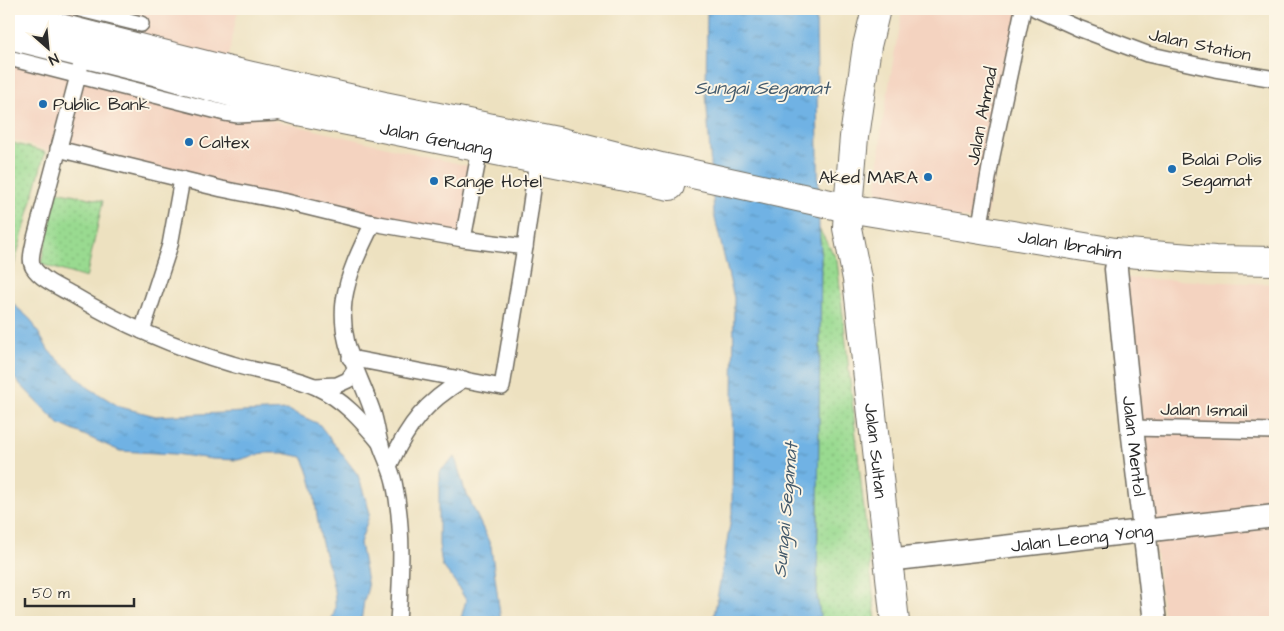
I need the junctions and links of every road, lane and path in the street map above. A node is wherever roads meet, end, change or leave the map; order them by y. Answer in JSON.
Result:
{"nodes":[{"id":1,"x":80,"y":9,"type":"edge"},
{"id":2,"x":876,"y":9,"type":"edge"},
{"id":3,"x":892,"y":9,"type":"edge"},
{"id":4,"x":1022,"y":9,"type":"edge"},
{"id":5,"x":1036,"y":9,"type":"edge"},
{"id":6,"x":9,"y":15,"type":"edge"},
{"id":7,"x":140,"y":26,"type":"edge"},
{"id":8,"x":9,"y":36,"type":"edge"},
{"id":9,"x":9,"y":58,"type":"edge"},
{"id":10,"x":81,"y":64,"type":"junction"},
{"id":11,"x":1275,"y":79,"type":"edge"},
{"id":12,"x":330,"y":106,"type":"junction"},
{"id":13,"x":384,"y":106,"type":"junction"},
{"id":14,"x":395,"y":132,"type":"junction"},
{"id":15,"x":480,"y":148,"type":"junction"},
{"id":16,"x":58,"y":149,"type":"junction"},
{"id":17,"x":537,"y":160,"type":"junction"},
{"id":18,"x":662,"y":176,"type":"junction"},
{"id":19,"x":182,"y":179,"type":"junction"},
{"id":20,"x":847,"y":217,"type":"junction"},
{"id":21,"x":373,"y":223,"type":"junction"},
{"id":22,"x":979,"y":230,"type":"junction"},
{"id":23,"x":463,"y":239,"type":"junction"},
{"id":24,"x":525,"y":247,"type":"junction"},
{"id":25,"x":1275,"y":261,"type":"edge"},
{"id":26,"x":1116,"y":270,"type":"junction"},
{"id":27,"x":1275,"y":277,"type":"edge"},
{"id":28,"x":142,"y":331,"type":"junction"},
{"id":29,"x":352,"y":364,"type":"junction"},
{"id":30,"x":464,"y":380,"type":"junction"},
{"id":31,"x":314,"y":386,"type":"junction"},
{"id":32,"x":1132,"y":428,"type":"junction"},
{"id":33,"x":1275,"y":430,"type":"edge"},
{"id":34,"x":380,"y":444,"type":"junction"},
{"id":35,"x":390,"y":464,"type":"junction"},
{"id":36,"x":1275,"y":516,"type":"edge"},
{"id":37,"x":1144,"y":531,"type":"junction"},
{"id":38,"x":888,"y":560,"type":"junction"},
{"id":39,"x":398,"y":622,"type":"edge"},
{"id":40,"x":895,"y":622,"type":"edge"},
{"id":41,"x":1155,"y":622,"type":"edge"}],
"edges":[{"from":1,"to":7,"type":"street"},
{"from":2,"to":20,"type":"highway","name":"Jalan Sultan"},
{"from":3,"to":20,"type":"highway","name":"Jalan Sultan"},
{"from":4,"to":22,"type":"street","name":"Jalan Ahmad"},
{"from":5,"to":11,"type":"street","name":"Jalan Station"},
{"from":6,"to":7,"type":"highway","name":"Jalan Genuang"},
{"from":7,"to":12,"type":"highway","name":"Jalan Genuang"},
{"from":8,"to":10,"type":"highway","name":"Jalan Genuang"},
{"from":9,"to":10,"type":"street"},
{"from":10,"to":12,"type":"highway","name":"Jalan Genuang"},
{"from":10,"to":16,"type":"street"},
{"from":12,"to":13,"type":"highway","name":"Jalan Genuang"},
{"from":12,"to":14,"type":"highway","name":"Jalan Genuang"},
{"from":13,"to":14,"type":"highway"},
{"from":13,"to":18,"type":"highway","name":"Jalan Genuang"},
{"from":14,"to":15,"type":"highway","name":"Jalan Genuang"},
{"from":15,"to":17,"type":"highway","name":"Jalan Genuang"},
{"from":15,"to":23,"type":"street"},
{"from":16,"to":19,"type":"street"},
{"from":16,"to":28,"type":"street"},
{"from":17,"to":18,"type":"highway","name":"Jalan Genuang"},
{"from":17,"to":24,"type":"street"},
{"from":18,"to":20,"type":"highway","name":"Jalan Genuang"},
{"from":19,"to":21,"type":"street"},
{"from":19,"to":28,"type":"street"},
{"from":20,"to":22,"type":"highway","name":"Jalan Ibrahim"},
{"from":20,"to":26,"type":"highway","name":"Jalan Ibrahim"},
{"from":20,"to":38,"type":"highway","name":"Jalan Sultan"},
{"from":21,"to":23,"type":"street"},
{"from":21,"to":29,"type":"street"},
{"from":22,"to":25,"type":"highway","name":"Jalan Ibrahim"},
{"from":23,"to":24,"type":"street"},
{"from":24,"to":30,"type":"street"},
{"from":26,"to":27,"type":"highway","name":"Jalan Ibrahim"},
{"from":26,"to":32,"type":"street","name":"Jalan Mentol"},
{"from":28,"to":31,"type":"street"},
{"from":29,"to":30,"type":"street"},
{"from":29,"to":31,"type":"street"},
{"from":29,"to":34,"type":"street"},
{"from":30,"to":35,"type":"street"},
{"from":31,"to":34,"type":"street"},
{"from":32,"to":33,"type":"street","name":"Jalan Ismail"},
{"from":32,"to":37,"type":"street","name":"Jalan Mentol"},
{"from":34,"to":35,"type":"street"},
{"from":35,"to":39,"type":"street"},
{"from":36,"to":37,"type":"street","name":"Jalan Leong Yong"},
{"from":37,"to":38,"type":"street","name":"Jalan Leong Yong"},
{"from":37,"to":41,"type":"street","name":"Jalan Mentol"},
{"from":38,"to":40,"type":"highway","name":"Jalan Sultan"}]}
